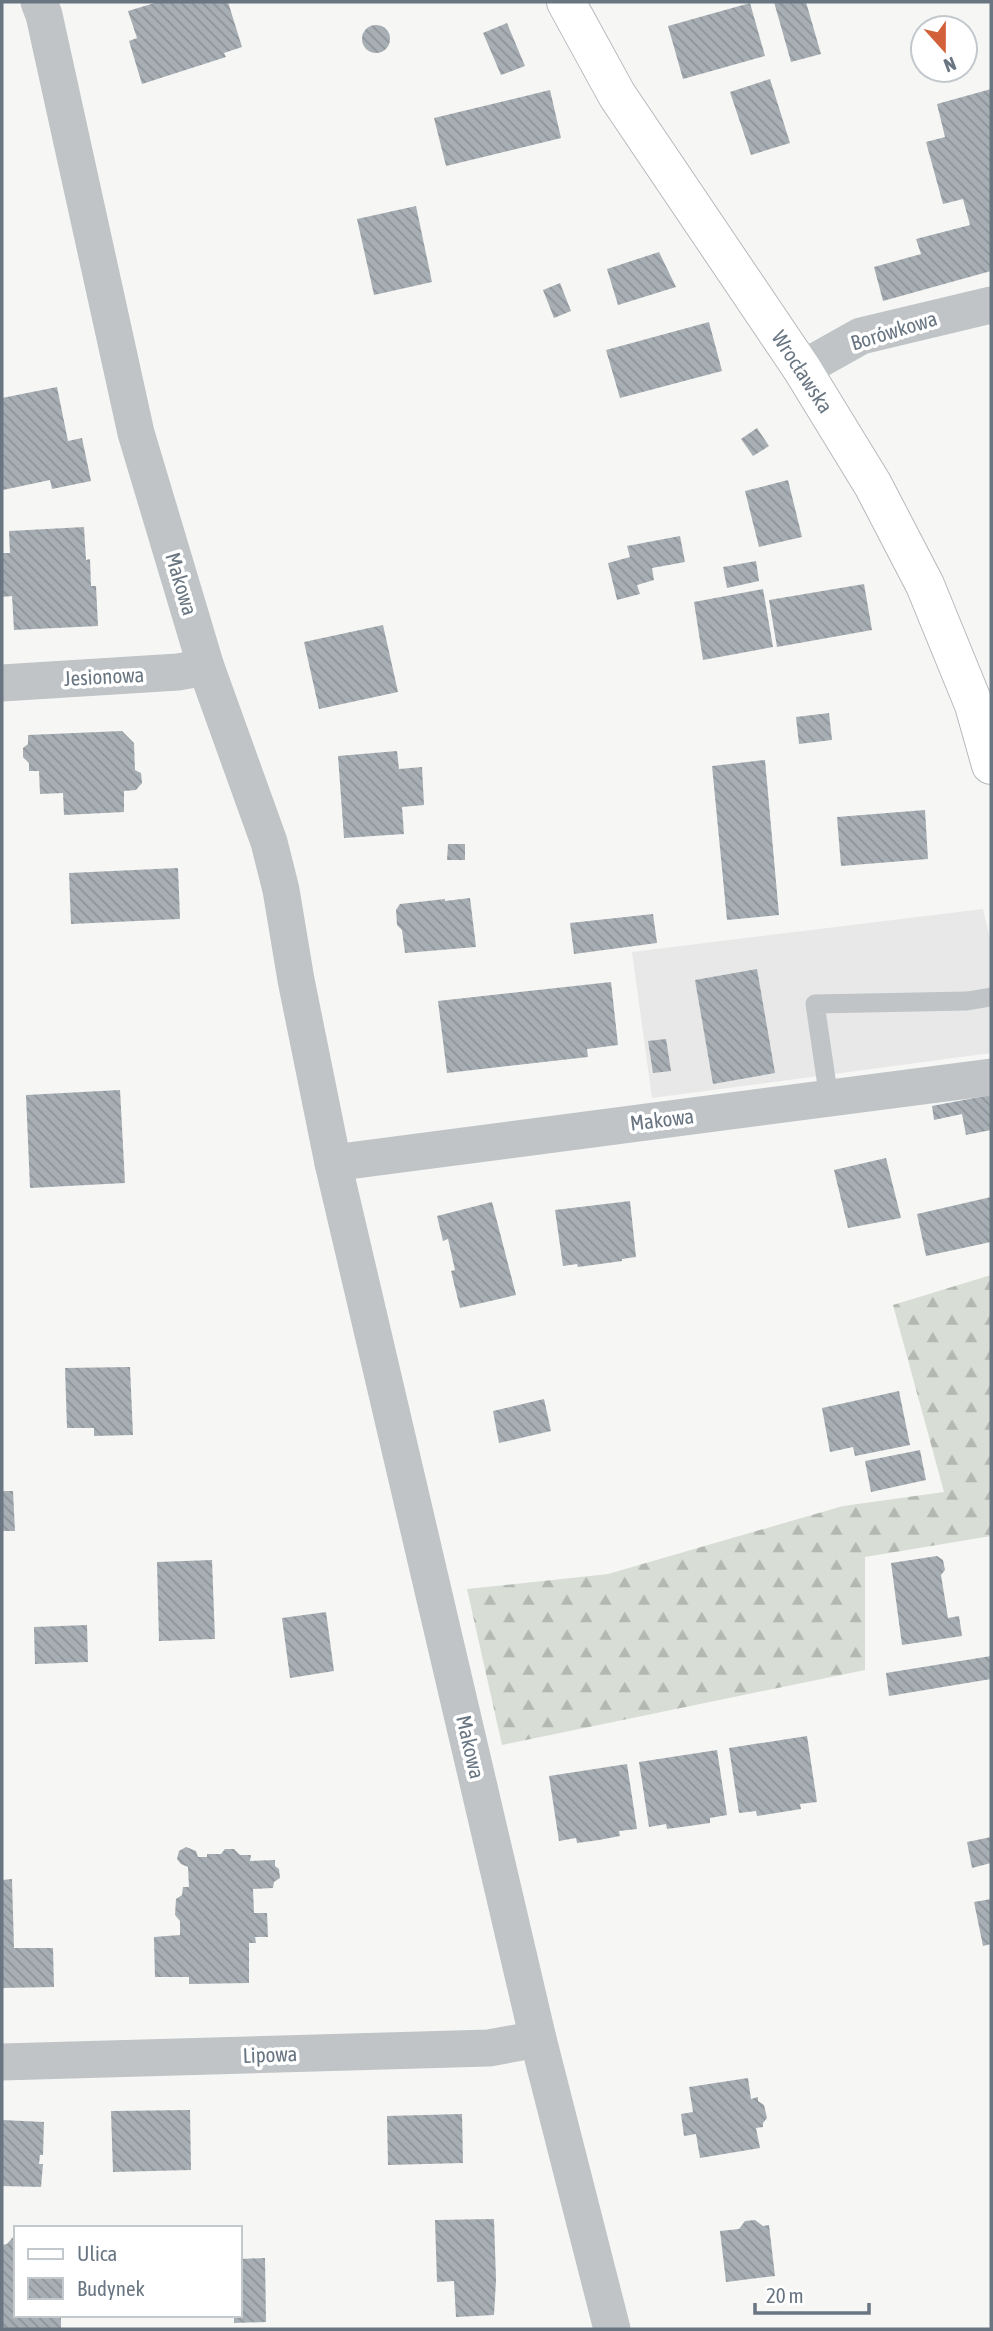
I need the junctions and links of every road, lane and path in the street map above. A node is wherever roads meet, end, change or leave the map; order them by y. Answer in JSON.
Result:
{"nodes":[{"id":1,"x":39,"y":2,"type":"edge"},
{"id":2,"x":566,"y":2,"type":"edge"},
{"id":3,"x":991,"y":305,"type":"edge"},
{"id":4,"x":802,"y":369,"type":"junction"},
{"id":5,"x":206,"y":667,"type":"junction"},
{"id":6,"x":2,"y":683,"type":"edge"},
{"id":7,"x":991,"y":765,"type":"edge"},
{"id":8,"x":991,"y":997,"type":"edge"},
{"id":9,"x":991,"y":1077,"type":"edge"},
{"id":10,"x":828,"y":1099,"type":"junction"},
{"id":11,"x":333,"y":1163,"type":"junction"},
{"id":12,"x":538,"y":2039,"type":"junction"},
{"id":13,"x":2,"y":2062,"type":"edge"},
{"id":14,"x":612,"y":2329,"type":"edge"}],
"edges":[{"from":1,"to":5,"type":"street","name":"Makowa"},
{"from":2,"to":4,"type":"main road","name":"Wrocławska"},
{"from":3,"to":4,"type":"street","name":"Borówkowa"},
{"from":4,"to":7,"type":"main road","name":"Wrocławska"},
{"from":5,"to":6,"type":"street","name":"Jesionowa"},
{"from":5,"to":11,"type":"street","name":"Makowa"},
{"from":8,"to":10,"type":"lane"},
{"from":9,"to":10,"type":"street","name":"Makowa"},
{"from":10,"to":11,"type":"street","name":"Makowa"},
{"from":11,"to":12,"type":"street","name":"Makowa"},
{"from":12,"to":13,"type":"street","name":"Lipowa"},
{"from":12,"to":14,"type":"street","name":"Makowa"}]}
